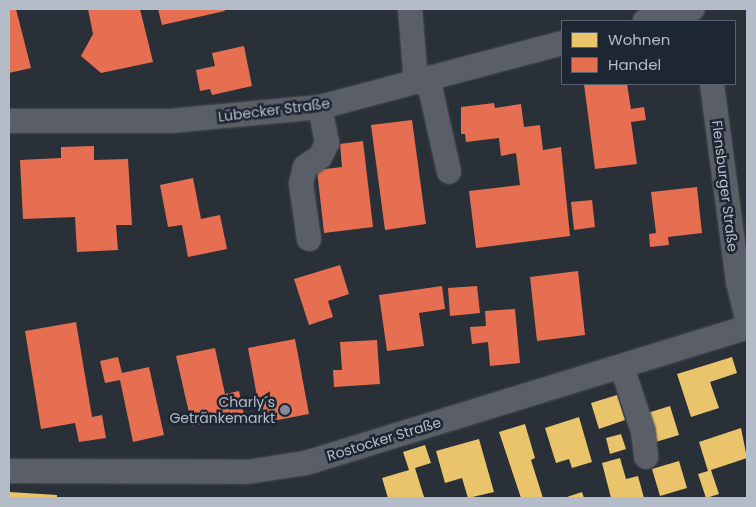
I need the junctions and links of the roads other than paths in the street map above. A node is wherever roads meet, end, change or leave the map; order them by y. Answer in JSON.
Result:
{"nodes":[{"id":1,"x":410,"y":9,"type":"edge"},
{"id":2,"x":692,"y":9,"type":"edge"},
{"id":3,"x":649,"y":20,"type":"edge"},
{"id":4,"x":561,"y":43,"type":"edge"},
{"id":5,"x":422,"y":80,"type":"junction"},
{"id":6,"x":712,"y":85,"type":"edge"},
{"id":7,"x":320,"y":107,"type":"junction"},
{"id":8,"x":9,"y":121,"type":"edge"},
{"id":9,"x":449,"y":172,"type":"dead end"},
{"id":10,"x":309,"y":239,"type":"dead end"},
{"id":11,"x":747,"y":317,"type":"edge"},
{"id":12,"x":747,"y":327,"type":"edge"},
{"id":13,"x":622,"y":366,"type":"junction"},
{"id":14,"x":646,"y":457,"type":"dead end"},
{"id":15,"x":9,"y":471,"type":"edge"}],
"edges":[{"from":1,"to":5,"type":"street"},
{"from":2,"to":3,"type":"street"},
{"from":4,"to":5,"type":"street","name":"Lübecker Straße"},
{"from":5,"to":7,"type":"street","name":"Lübecker Straße"},
{"from":5,"to":9,"type":"street"},
{"from":6,"to":11,"type":"street","name":"Flensburger Straße"},
{"from":7,"to":8,"type":"street","name":"Lübecker Straße"},
{"from":7,"to":10,"type":"street"},
{"from":12,"to":13,"type":"street","name":"Rostocker Straße"},
{"from":13,"to":14,"type":"street"},
{"from":13,"to":15,"type":"street","name":"Rostocker Straße"}]}
